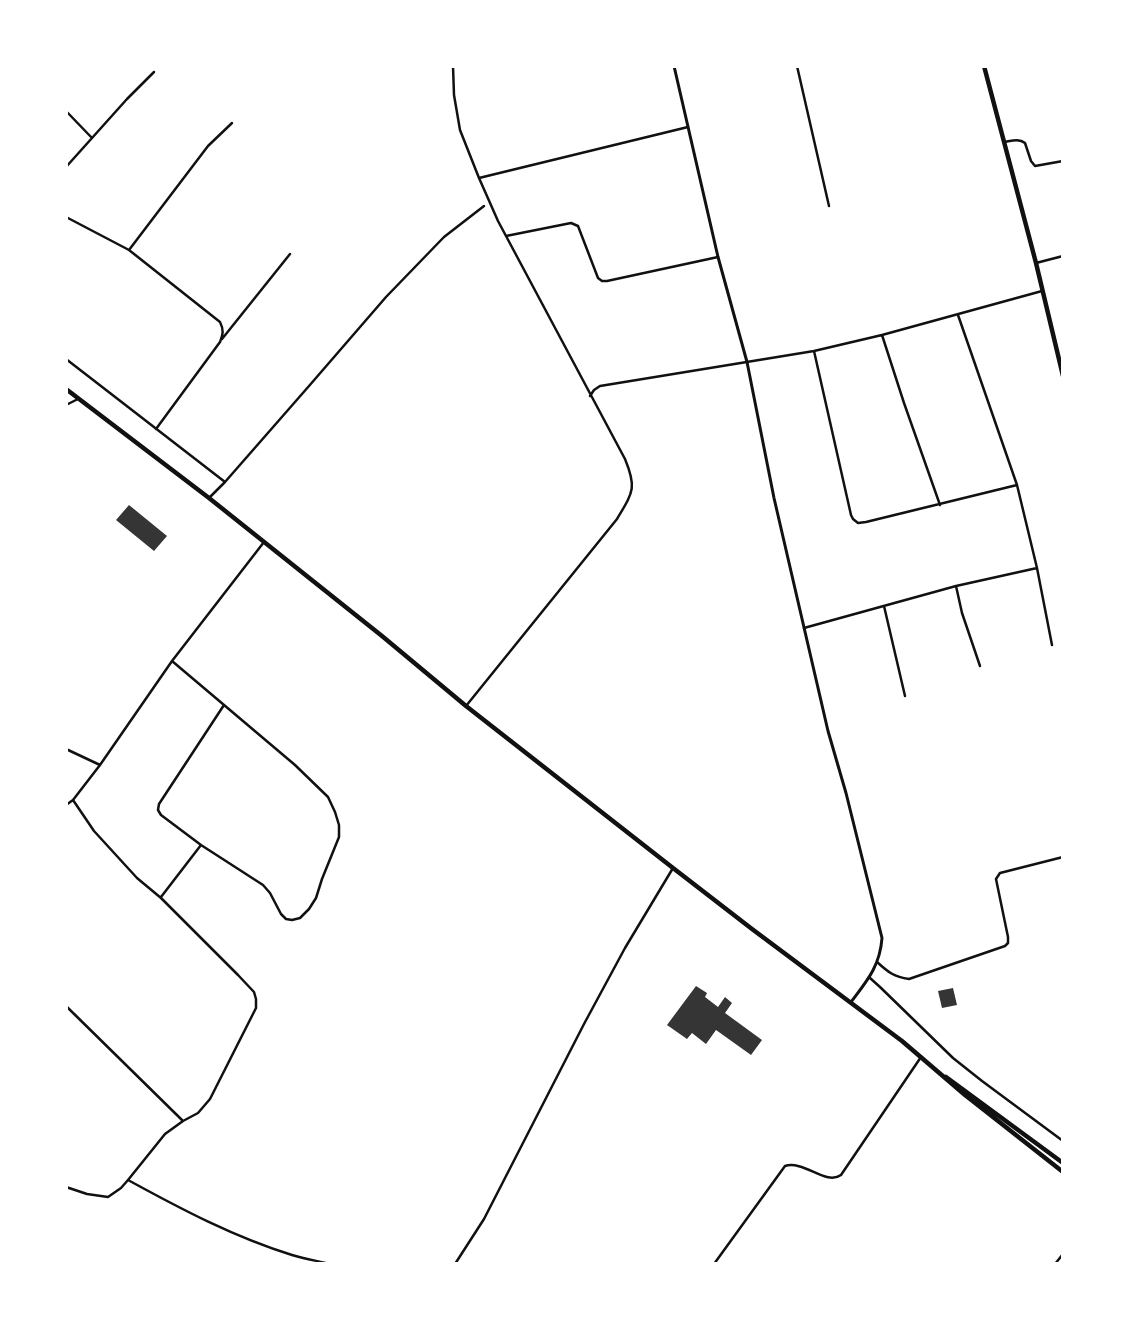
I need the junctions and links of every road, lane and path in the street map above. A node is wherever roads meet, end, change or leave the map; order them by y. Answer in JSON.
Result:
{"nodes":[{"id":1,"x":453,"y":66,"type":"edge"},
{"id":2,"x":674,"y":66,"type":"edge"},
{"id":3,"x":796,"y":66,"type":"edge"},
{"id":4,"x":984,"y":66,"type":"edge"},
{"id":5,"x":154,"y":72,"type":"dead end"},
{"id":6,"x":66,"y":110,"type":"edge"},
{"id":7,"x":232,"y":123,"type":"dead end"},
{"id":8,"x":688,"y":127,"type":"junction"},
{"id":9,"x":92,"y":138,"type":"junction"},
{"id":10,"x":1004,"y":142,"type":"junction"},
{"id":11,"x":1063,"y":161,"type":"edge"},
{"id":12,"x":66,"y":167,"type":"edge"},
{"id":13,"x":479,"y":178,"type":"junction"},
{"id":14,"x":484,"y":206,"type":"dead end"},
{"id":15,"x":829,"y":206,"type":"dead end"},
{"id":16,"x":66,"y":217,"type":"edge"},
{"id":17,"x":506,"y":236,"type":"junction"},
{"id":18,"x":129,"y":250,"type":"junction"},
{"id":19,"x":290,"y":254,"type":"dead end"},
{"id":20,"x":718,"y":256,"type":"junction"},
{"id":21,"x":1063,"y":256,"type":"edge"},
{"id":22,"x":1036,"y":263,"type":"junction"},
{"id":23,"x":1042,"y":291,"type":"junction"},
{"id":24,"x":958,"y":315,"type":"junction"},
{"id":25,"x":882,"y":335,"type":"junction"},
{"id":26,"x":220,"y":342,"type":"junction"},
{"id":27,"x":814,"y":351,"type":"junction"},
{"id":28,"x":66,"y":359,"type":"edge"},
{"id":29,"x":747,"y":362,"type":"junction"},
{"id":30,"x":1063,"y":376,"type":"edge"},
{"id":31,"x":66,"y":389,"type":"edge"},
{"id":32,"x":590,"y":396,"type":"junction"},
{"id":33,"x":80,"y":398,"type":"junction"},
{"id":34,"x":66,"y":405,"type":"edge"},
{"id":35,"x":156,"y":429,"type":"junction"},
{"id":36,"x":225,"y":482,"type":"junction"},
{"id":37,"x":1017,"y":485,"type":"junction"},
{"id":38,"x":209,"y":498,"type":"junction"},
{"id":39,"x":940,"y":505,"type":"junction"},
{"id":40,"x":264,"y":542,"type":"junction"},
{"id":41,"x":1037,"y":568,"type":"junction"},
{"id":42,"x":956,"y":586,"type":"junction"},
{"id":43,"x":884,"y":606,"type":"junction"},
{"id":44,"x":804,"y":628,"type":"junction"},
{"id":45,"x":1052,"y":644,"type":"dead end"},
{"id":46,"x":172,"y":661,"type":"junction"},
{"id":47,"x":980,"y":666,"type":"dead end"},
{"id":48,"x":905,"y":696,"type":"dead end"},
{"id":49,"x":224,"y":705,"type":"junction"},
{"id":50,"x":466,"y":706,"type":"junction"},
{"id":51,"x":66,"y":749,"type":"edge"},
{"id":52,"x":100,"y":764,"type":"junction"},
{"id":53,"x":73,"y":800,"type":"junction"},
{"id":54,"x":66,"y":805,"type":"edge"},
{"id":55,"x":201,"y":845,"type":"junction"},
{"id":56,"x":1063,"y":857,"type":"edge"},
{"id":57,"x":673,"y":868,"type":"junction"},
{"id":58,"x":160,"y":898,"type":"junction"},
{"id":59,"x":877,"y":962,"type":"junction"},
{"id":60,"x":870,"y":978,"type":"junction"},
{"id":61,"x":850,"y":1002,"type":"junction"},
{"id":62,"x":66,"y":1006,"type":"edge"},
{"id":63,"x":921,"y":1057,"type":"junction"},
{"id":64,"x":939,"y":1072,"type":"junction"},
{"id":65,"x":183,"y":1120,"type":"junction"},
{"id":66,"x":1063,"y":1141,"type":"edge"},
{"id":67,"x":1063,"y":1163,"type":"edge"},
{"id":68,"x":1063,"y":1172,"type":"edge"},
{"id":69,"x":128,"y":1180,"type":"junction"},
{"id":70,"x":66,"y":1187,"type":"edge"},
{"id":71,"x":1063,"y":1254,"type":"edge"},
{"id":72,"x":330,"y":1264,"type":"edge"},
{"id":73,"x":455,"y":1264,"type":"edge"},
{"id":74,"x":714,"y":1264,"type":"edge"},
{"id":75,"x":1055,"y":1264,"type":"edge"}],
"edges":[{"from":1,"to":13,"type":"street"},
{"from":2,"to":8,"type":"street"},
{"from":3,"to":15,"type":"street"},
{"from":4,"to":10,"type":"main road"},
{"from":5,"to":9,"type":"street"},
{"from":6,"to":9,"type":"street"},
{"from":7,"to":18,"type":"street"},
{"from":8,"to":13,"type":"street"},
{"from":8,"to":20,"type":"street"},
{"from":9,"to":12,"type":"street"},
{"from":10,"to":11,"type":"street"},
{"from":10,"to":22,"type":"main road"},
{"from":13,"to":17,"type":"street"},
{"from":14,"to":36,"type":"street"},
{"from":16,"to":18,"type":"street"},
{"from":17,"to":20,"type":"street"},
{"from":17,"to":32,"type":"street"},
{"from":18,"to":26,"type":"street"},
{"from":19,"to":26,"type":"street"},
{"from":20,"to":29,"type":"street"},
{"from":21,"to":22,"type":"street"},
{"from":22,"to":23,"type":"main road"},
{"from":23,"to":24,"type":"street"},
{"from":23,"to":30,"type":"main road"},
{"from":24,"to":25,"type":"street"},
{"from":24,"to":37,"type":"street"},
{"from":25,"to":27,"type":"street"},
{"from":25,"to":39,"type":"street"},
{"from":26,"to":35,"type":"street"},
{"from":27,"to":29,"type":"street"},
{"from":27,"to":39,"type":"street"},
{"from":28,"to":35,"type":"street"},
{"from":29,"to":32,"type":"street"},
{"from":29,"to":44,"type":"street"},
{"from":31,"to":33,"type":"main road"},
{"from":32,"to":50,"type":"street"},
{"from":33,"to":34,"type":"street"},
{"from":33,"to":38,"type":"main road"},
{"from":35,"to":36,"type":"street"},
{"from":36,"to":38,"type":"street"},
{"from":37,"to":39,"type":"street"},
{"from":37,"to":41,"type":"street"},
{"from":38,"to":40,"type":"main road"},
{"from":40,"to":46,"type":"street"},
{"from":40,"to":50,"type":"main road"},
{"from":41,"to":42,"type":"street"},
{"from":41,"to":45,"type":"street"},
{"from":42,"to":43,"type":"street"},
{"from":42,"to":47,"type":"street"},
{"from":43,"to":44,"type":"street"},
{"from":43,"to":48,"type":"street"},
{"from":44,"to":59,"type":"street"},
{"from":46,"to":49,"type":"street"},
{"from":46,"to":52,"type":"street"},
{"from":49,"to":55,"type":"street"},
{"from":49,"to":55,"type":"street"},
{"from":50,"to":57,"type":"main road"},
{"from":51,"to":52,"type":"street"},
{"from":52,"to":53,"type":"street"},
{"from":53,"to":54,"type":"street"},
{"from":53,"to":58,"type":"street"},
{"from":55,"to":58,"type":"street"},
{"from":56,"to":59,"type":"street"},
{"from":57,"to":61,"type":"main road"},
{"from":57,"to":73,"type":"street"},
{"from":58,"to":65,"type":"street"},
{"from":59,"to":60,"type":"street"},
{"from":60,"to":61,"type":"street"},
{"from":60,"to":66,"type":"street"},
{"from":61,"to":63,"type":"main road"},
{"from":62,"to":65,"type":"street"},
{"from":63,"to":64,"type":"main road"},
{"from":63,"to":74,"type":"street"},
{"from":64,"to":67,"type":"main road"},
{"from":64,"to":68,"type":"main road"},
{"from":65,"to":69,"type":"street"},
{"from":69,"to":70,"type":"street"},
{"from":69,"to":72,"type":"street"},
{"from":71,"to":75,"type":"street"}]}
